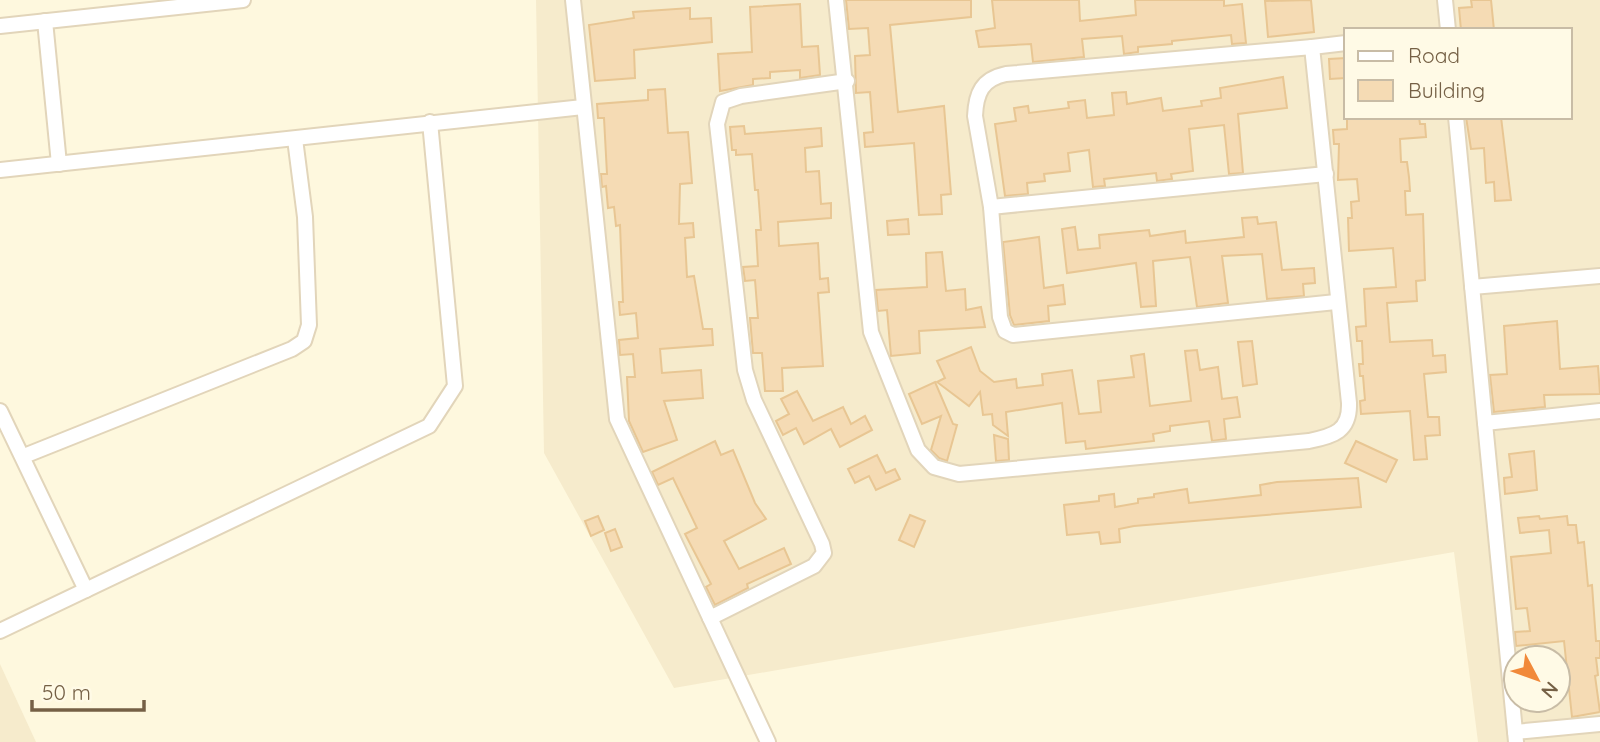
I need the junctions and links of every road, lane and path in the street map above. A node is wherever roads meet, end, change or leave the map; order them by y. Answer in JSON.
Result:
{"nodes":[{"id":1,"x":243,"y":0,"type":"edge"},
{"id":2,"x":573,"y":0,"type":"edge"},
{"id":3,"x":836,"y":0,"type":"edge"},
{"id":4,"x":1445,"y":0,"type":"edge"},
{"id":5,"x":45,"y":21,"type":"junction"},
{"id":6,"x":0,"y":26,"type":"edge"},
{"id":7,"x":1448,"y":28,"type":"edge"},
{"id":8,"x":1344,"y":43,"type":"edge"},
{"id":9,"x":1312,"y":47,"type":"junction"},
{"id":10,"x":847,"y":81,"type":"junction"},
{"id":11,"x":583,"y":107,"type":"junction"},
{"id":12,"x":1456,"y":119,"type":"edge"},
{"id":13,"x":430,"y":122,"type":"junction"},
{"id":14,"x":295,"y":139,"type":"junction"},
{"id":15,"x":59,"y":164,"type":"junction"},
{"id":16,"x":0,"y":170,"type":"edge"},
{"id":17,"x":1326,"y":173,"type":"junction"},
{"id":18,"x":991,"y":207,"type":"junction"},
{"id":19,"x":1600,"y":276,"type":"edge"},
{"id":20,"x":1472,"y":287,"type":"junction"},
{"id":21,"x":1336,"y":302,"type":"junction"},
{"id":22,"x":0,"y":411,"type":"edge"},
{"id":23,"x":1600,"y":411,"type":"edge"},
{"id":24,"x":1485,"y":423,"type":"junction"},
{"id":25,"x":24,"y":456,"type":"junction"},
{"id":26,"x":86,"y":590,"type":"junction"},
{"id":27,"x":710,"y":618,"type":"junction"},
{"id":28,"x":0,"y":631,"type":"edge"},
{"id":29,"x":1600,"y":724,"type":"edge"},
{"id":30,"x":1516,"y":737,"type":"edge"},
{"id":31,"x":768,"y":742,"type":"edge"}],
"edges":[{"from":1,"to":5,"type":"street"},
{"from":2,"to":11,"type":"street"},
{"from":3,"to":10,"type":"street"},
{"from":4,"to":7,"type":"street"},
{"from":5,"to":6,"type":"street"},
{"from":5,"to":15,"type":"street"},
{"from":8,"to":9,"type":"street"},
{"from":9,"to":17,"type":"street"},
{"from":9,"to":18,"type":"street"},
{"from":10,"to":21,"type":"street"},
{"from":10,"to":27,"type":"street"},
{"from":11,"to":13,"type":"street"},
{"from":11,"to":27,"type":"street"},
{"from":12,"to":20,"type":"street"},
{"from":13,"to":14,"type":"street"},
{"from":13,"to":26,"type":"street"},
{"from":14,"to":15,"type":"street"},
{"from":14,"to":25,"type":"street"},
{"from":15,"to":16,"type":"street"},
{"from":17,"to":18,"type":"street"},
{"from":17,"to":21,"type":"street"},
{"from":18,"to":21,"type":"street"},
{"from":19,"to":20,"type":"street"},
{"from":20,"to":24,"type":"street"},
{"from":22,"to":25,"type":"street"},
{"from":23,"to":24,"type":"street"},
{"from":24,"to":30,"type":"street"},
{"from":25,"to":26,"type":"street"},
{"from":26,"to":28,"type":"street"},
{"from":27,"to":31,"type":"street"},
{"from":29,"to":30,"type":"street"}]}
